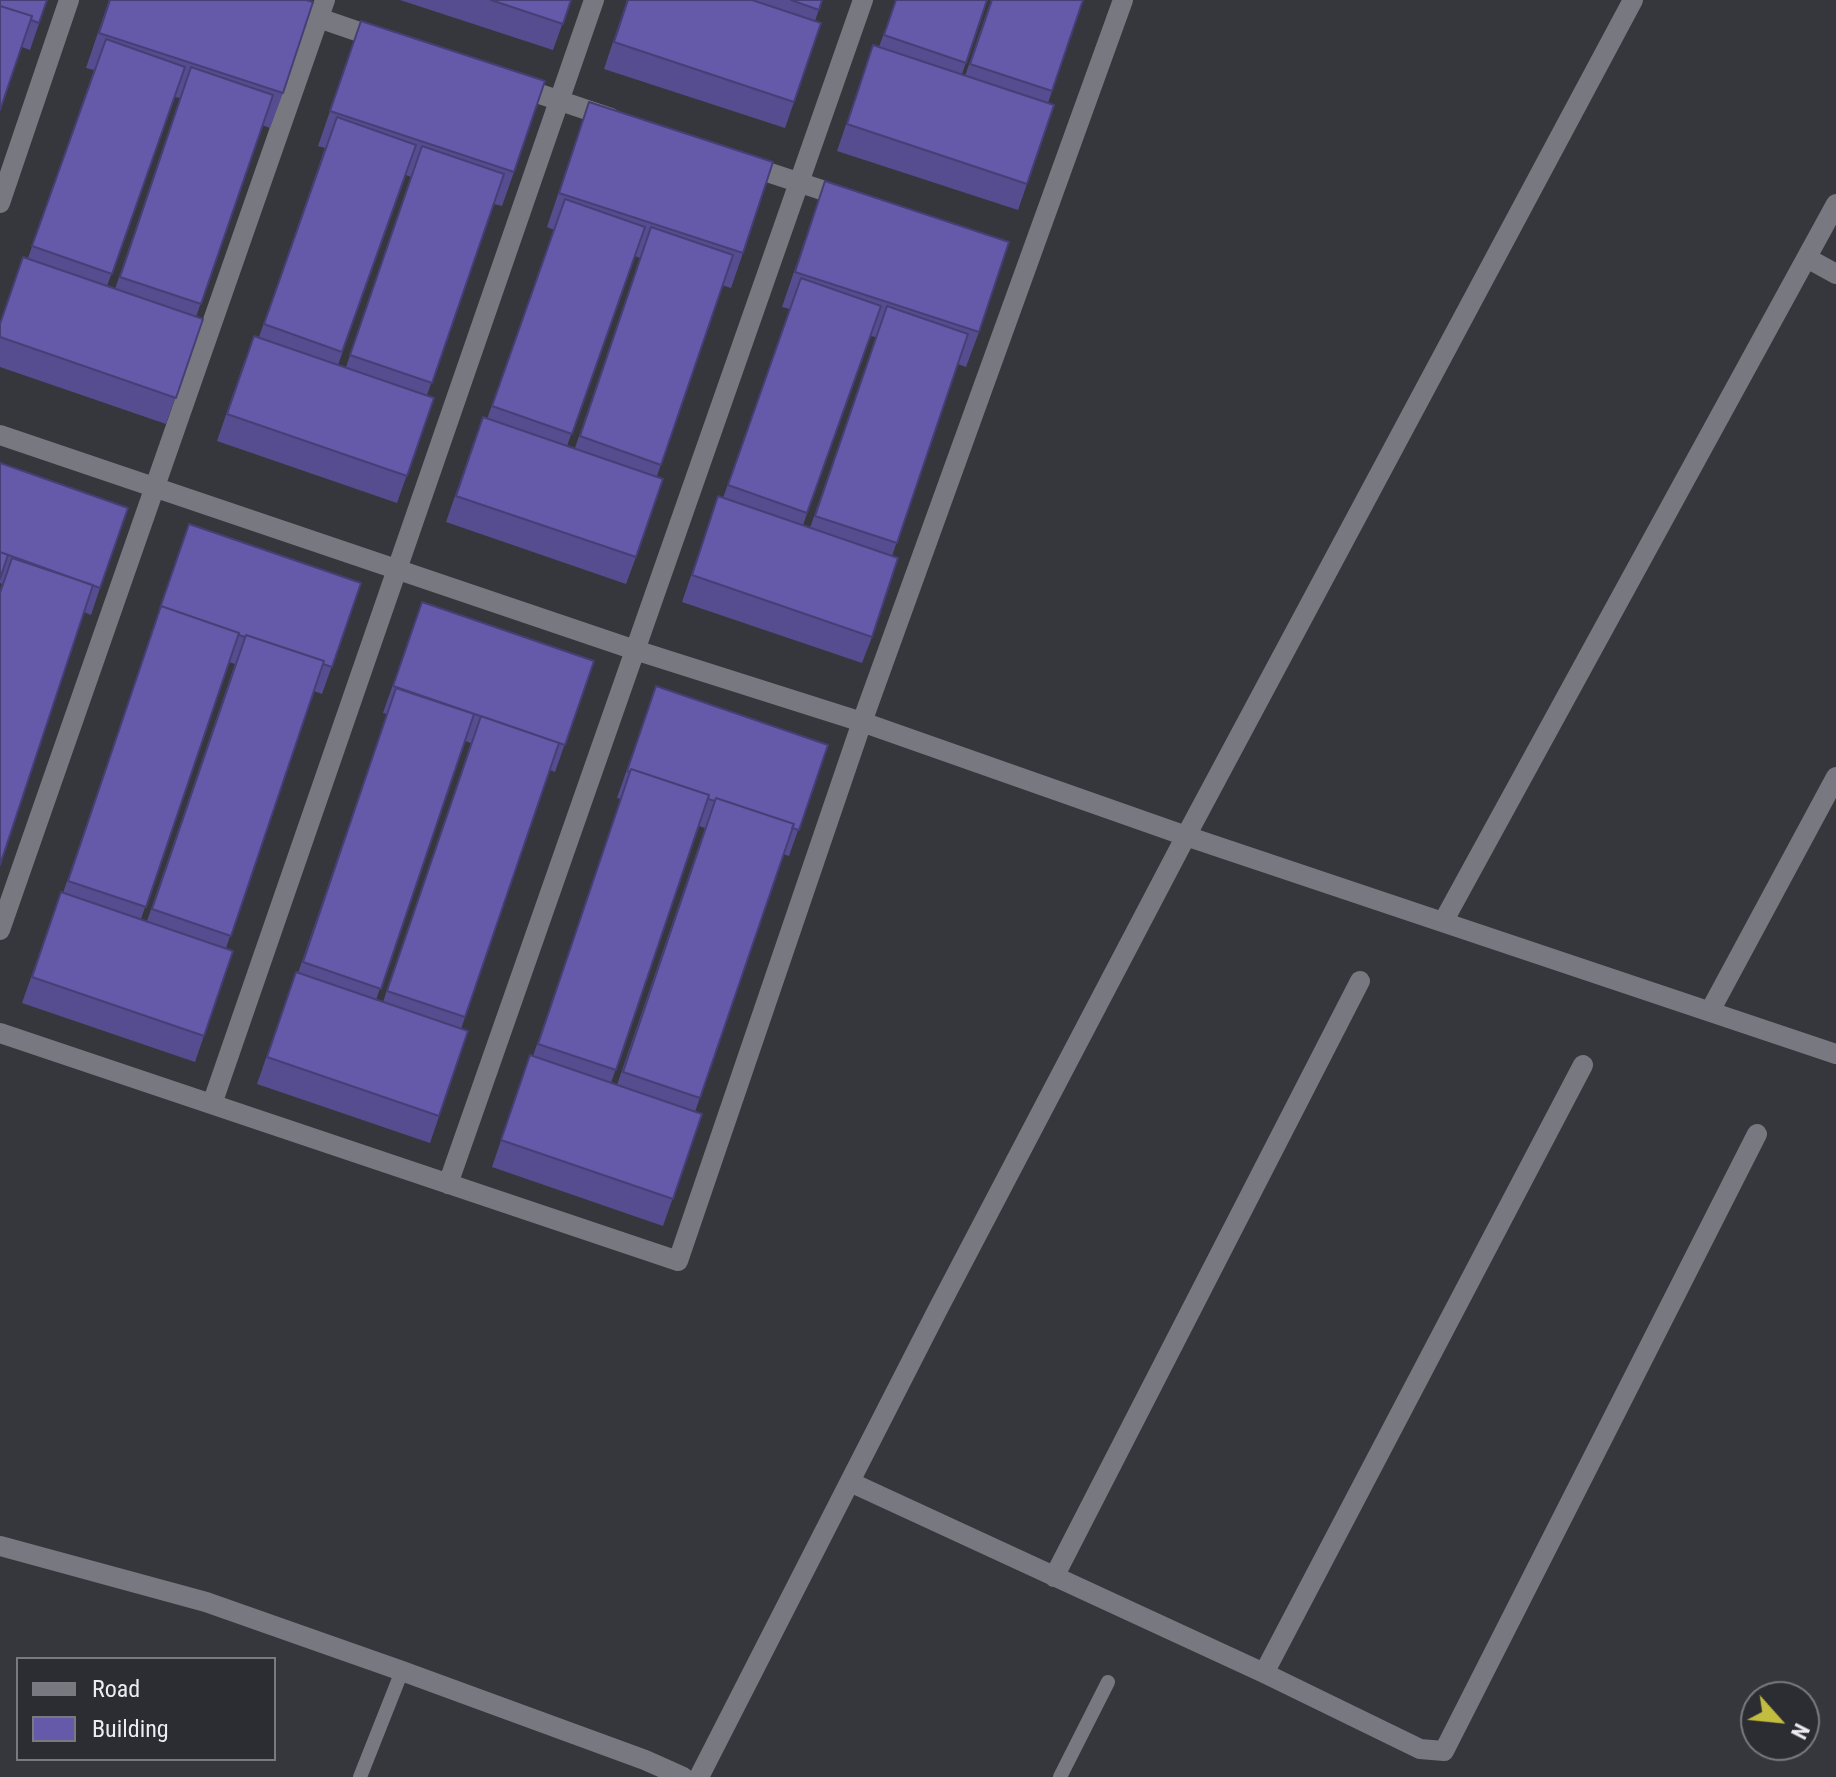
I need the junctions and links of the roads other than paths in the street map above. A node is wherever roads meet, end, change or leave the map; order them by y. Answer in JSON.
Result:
{"nodes":[{"id":1,"x":69,"y":0,"type":"edge"},
{"id":2,"x":266,"y":0,"type":"edge"},
{"id":3,"x":594,"y":0,"type":"edge"},
{"id":4,"x":863,"y":0,"type":"edge"},
{"id":5,"x":1123,"y":0,"type":"edge"},
{"id":6,"x":1633,"y":0,"type":"edge"},
{"id":7,"x":322,"y":9,"type":"edge"},
{"id":8,"x":394,"y":44,"type":"edge"},
{"id":9,"x":499,"y":80,"type":"edge"},
{"id":10,"x":559,"y":101,"type":"junction"},
{"id":11,"x":634,"y":126,"type":"edge"},
{"id":12,"x":724,"y":157,"type":"edge"},
{"id":13,"x":799,"y":183,"type":"junction"},
{"id":14,"x":0,"y":203,"type":"edge"},
{"id":15,"x":1836,"y":204,"type":"edge"},
{"id":16,"x":870,"y":207,"type":"edge"},
{"id":17,"x":1807,"y":258,"type":"junction"},
{"id":18,"x":1836,"y":274,"type":"edge"},
{"id":19,"x":0,"y":435,"type":"edge"},
{"id":20,"x":153,"y":487,"type":"junction"},
{"id":21,"x":397,"y":569,"type":"junction"},
{"id":22,"x":635,"y":650,"type":"junction"},
{"id":23,"x":862,"y":722,"type":"junction"},
{"id":24,"x":1836,"y":777,"type":"edge"},
{"id":25,"x":1186,"y":836,"type":"junction"},
{"id":26,"x":1443,"y":922,"type":"junction"},
{"id":27,"x":0,"y":930,"type":"edge"},
{"id":28,"x":1360,"y":981,"type":"dead end"},
{"id":29,"x":1710,"y":1011,"type":"junction"},
{"id":30,"x":0,"y":1033,"type":"edge"},
{"id":31,"x":1836,"y":1054,"type":"edge"},
{"id":32,"x":1583,"y":1065,"type":"dead end"},
{"id":33,"x":212,"y":1104,"type":"junction"},
{"id":34,"x":1757,"y":1134,"type":"dead end"},
{"id":35,"x":448,"y":1184,"type":"junction"},
{"id":36,"x":850,"y":1482,"type":"junction"},
{"id":37,"x":0,"y":1546,"type":"edge"},
{"id":38,"x":1054,"y":1577,"type":"junction"},
{"id":39,"x":402,"y":1671,"type":"junction"},
{"id":40,"x":1264,"y":1673,"type":"junction"},
{"id":41,"x":1108,"y":1682,"type":"dead end"},
{"id":42,"x":360,"y":1777,"type":"edge"},
{"id":43,"x":683,"y":1777,"type":"edge"},
{"id":44,"x":699,"y":1777,"type":"edge"},
{"id":45,"x":1060,"y":1777,"type":"edge"}],
"edges":[{"from":1,"to":14,"type":"street"},
{"from":2,"to":7,"type":"street"},
{"from":3,"to":10,"type":"street"},
{"from":4,"to":13,"type":"street"},
{"from":5,"to":23,"type":"street"},
{"from":6,"to":25,"type":"street"},
{"from":7,"to":8,"type":"street"},
{"from":7,"to":20,"type":"street"},
{"from":9,"to":10,"type":"street"},
{"from":10,"to":11,"type":"street"},
{"from":10,"to":21,"type":"street"},
{"from":12,"to":13,"type":"street"},
{"from":13,"to":16,"type":"street"},
{"from":13,"to":22,"type":"street"},
{"from":15,"to":17,"type":"street"},
{"from":17,"to":18,"type":"street"},
{"from":17,"to":26,"type":"street"},
{"from":19,"to":20,"type":"street"},
{"from":20,"to":21,"type":"street"},
{"from":20,"to":27,"type":"street"},
{"from":21,"to":22,"type":"street"},
{"from":21,"to":33,"type":"street"},
{"from":22,"to":23,"type":"street"},
{"from":22,"to":35,"type":"street"},
{"from":23,"to":25,"type":"street"},
{"from":23,"to":35,"type":"street"},
{"from":24,"to":29,"type":"street"},
{"from":25,"to":26,"type":"street"},
{"from":25,"to":36,"type":"street"},
{"from":26,"to":29,"type":"street"},
{"from":28,"to":38,"type":"street"},
{"from":29,"to":31,"type":"street"},
{"from":30,"to":33,"type":"street"},
{"from":32,"to":40,"type":"street"},
{"from":33,"to":35,"type":"street"},
{"from":34,"to":40,"type":"street"},
{"from":36,"to":38,"type":"street"},
{"from":36,"to":44,"type":"street"},
{"from":37,"to":39,"type":"street"},
{"from":38,"to":40,"type":"street"},
{"from":39,"to":42,"type":"lane"},
{"from":39,"to":43,"type":"street"},
{"from":41,"to":45,"type":"lane"}]}
